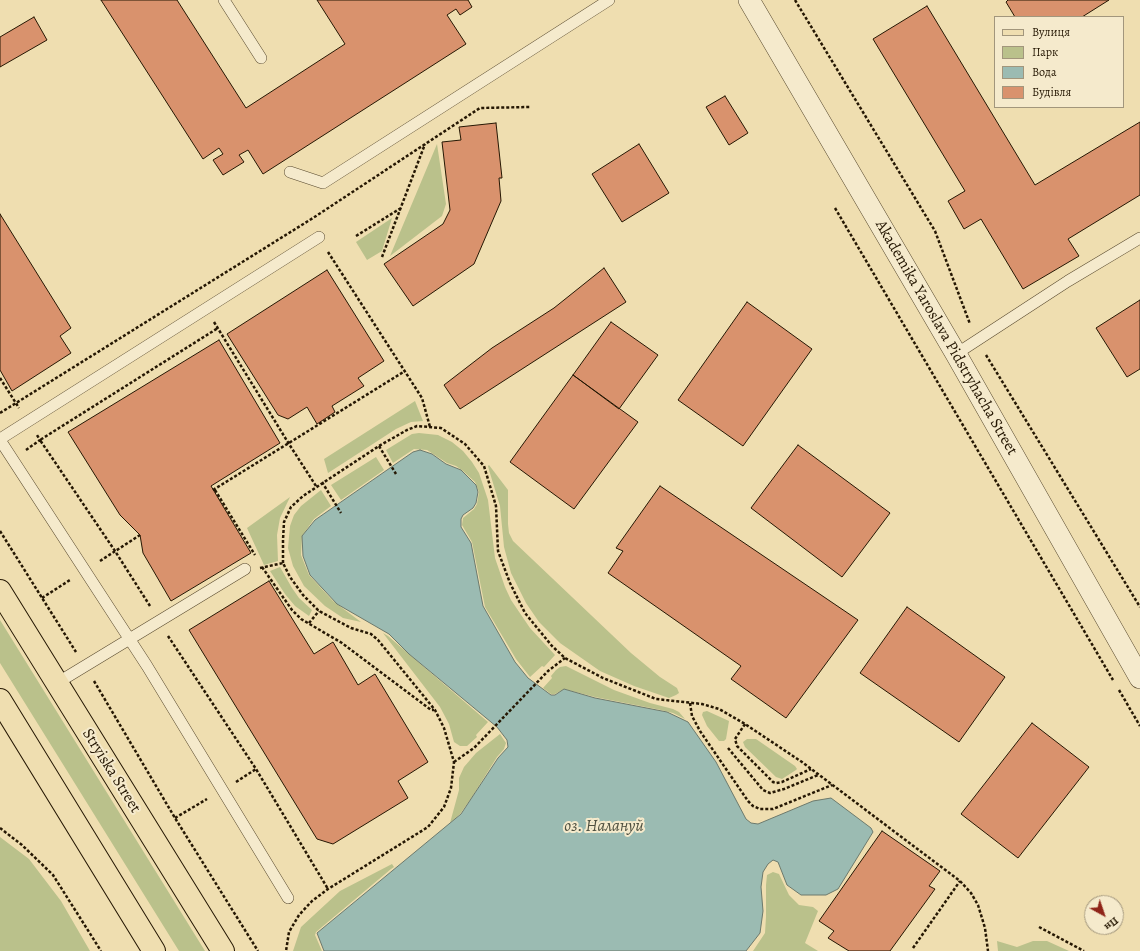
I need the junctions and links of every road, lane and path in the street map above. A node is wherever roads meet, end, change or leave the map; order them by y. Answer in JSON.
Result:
{"nodes":[{"id":1,"x":224,"y":0,"type":"edge"},
{"id":2,"x":609,"y":0,"type":"edge"},
{"id":3,"x":749,"y":0,"type":"edge"},
{"id":4,"x":795,"y":0,"type":"edge"},
{"id":5,"x":261,"y":58,"type":"dead end"},
{"id":6,"x":530,"y":107,"type":"dead end"},
{"id":7,"x":425,"y":144,"type":"junction"},
{"id":8,"x":290,"y":172,"type":"dead end"},
{"id":9,"x":401,"y":207,"type":"junction"},
{"id":10,"x":835,"y":208,"type":"dead end"},
{"id":11,"x":356,"y":236,"type":"dead end"},
{"id":12,"x":319,"y":237,"type":"joint"},
{"id":13,"x":1140,"y":238,"type":"edge"},
{"id":14,"x":382,"y":257,"type":"dead end"},
{"id":15,"x":205,"y":308,"type":"junction"},
{"id":16,"x":218,"y":328,"type":"junction"},
{"id":17,"x":976,"y":340,"type":"junction"},
{"id":18,"x":956,"y":354,"type":"junction"},
{"id":19,"x":405,"y":371,"type":"junction"},
{"id":20,"x":0,"y":378,"type":"edge"},
{"id":21,"x":16,"y":403,"type":"junction"},
{"id":22,"x":0,"y":413,"type":"edge"},
{"id":23,"x":430,"y":426,"type":"junction"},
{"id":24,"x":0,"y":440,"type":"edge"},
{"id":25,"x":289,"y":444,"type":"junction"},
{"id":26,"x":379,"y":446,"type":"junction"},
{"id":27,"x":396,"y":474,"type":"dead end"},
{"id":28,"x":322,"y":482,"type":"junction"},
{"id":29,"x":316,"y":486,"type":"junction"},
{"id":30,"x":341,"y":513,"type":"dead end"},
{"id":31,"x":0,"y":531,"type":"edge"},
{"id":32,"x":140,"y":535,"type":"dead end"},
{"id":33,"x":115,"y":551,"type":"junction"},
{"id":34,"x":283,"y":563,"type":"junction"},
{"id":35,"x":263,"y":568,"type":"junction"},
{"id":36,"x":245,"y":569,"type":"joint"},
{"id":37,"x":0,"y":591,"type":"edge"},
{"id":38,"x":1140,"y":607,"type":"edge"},
{"id":39,"x":319,"y":610,"type":"junction"},
{"id":40,"x":159,"y":621,"type":"junction"},
{"id":41,"x":309,"y":624,"type":"junction"},
{"id":42,"x":129,"y":639,"type":"junction"},
{"id":43,"x":76,"y":654,"type":"dead end"},
{"id":44,"x":565,"y":658,"type":"junction"},
{"id":45,"x":92,"y":678,"type":"dead end"},
{"id":46,"x":1140,"y":678,"type":"edge"},
{"id":47,"x":57,"y":683,"type":"junction"},
{"id":48,"x":0,"y":700,"type":"edge"},
{"id":49,"x":690,"y":703,"type":"junction"},
{"id":50,"x":435,"y":710,"type":"junction"},
{"id":51,"x":745,"y":724,"type":"junction"},
{"id":52,"x":1140,"y":726,"type":"edge"},
{"id":53,"x":728,"y":748,"type":"dead end"},
{"id":54,"x":454,"y":762,"type":"junction"},
{"id":55,"x":811,"y":769,"type":"junction"},
{"id":56,"x":818,"y":774,"type":"junction"},
{"id":57,"x":832,"y":785,"type":"junction"},
{"id":58,"x":0,"y":828,"type":"edge"},
{"id":59,"x":960,"y":881,"type":"junction"},
{"id":60,"x":328,"y":889,"type":"junction"},
{"id":61,"x":288,"y":898,"type":"dead end"},
{"id":62,"x":1038,"y":927,"type":"dead end"},
{"id":63,"x":913,"y":948,"type":"dead end"},
{"id":64,"x":101,"y":951,"type":"edge"},
{"id":65,"x":154,"y":951,"type":"edge"},
{"id":66,"x":223,"y":951,"type":"edge"},
{"id":67,"x":258,"y":951,"type":"edge"},
{"id":68,"x":286,"y":951,"type":"edge"},
{"id":69,"x":988,"y":951,"type":"edge"},
{"id":70,"x":1084,"y":951,"type":"edge"}],
"edges":[{"from":1,"to":5,"type":"lane"},
{"from":2,"to":8,"type":"lane"},
{"from":3,"to":18,"type":"street","name":"Akademika Yaroslava Pidstryhacha Street"},
{"from":4,"to":17,"type":"path"},
{"from":6,"to":7,"type":"path"},
{"from":7,"to":9,"type":"path"},
{"from":7,"to":21,"type":"path"},
{"from":9,"to":11,"type":"path"},
{"from":9,"to":14,"type":"path"},
{"from":10,"to":52,"type":"path"},
{"from":12,"to":15,"type":"lane"},
{"from":12,"to":19,"type":"path"},
{"from":13,"to":17,"type":"lane"},
{"from":15,"to":16,"type":"path"},
{"from":15,"to":24,"type":"lane"},
{"from":16,"to":25,"type":"path"},
{"from":16,"to":33,"type":"path"},
{"from":17,"to":18,"type":"lane"},
{"from":17,"to":38,"type":"path"},
{"from":18,"to":46,"type":"street","name":"Akademika Yaroslava Pidstryhacha Street"},
{"from":19,"to":23,"type":"path"},
{"from":19,"to":25,"type":"path"},
{"from":20,"to":21,"type":"path"},
{"from":21,"to":22,"type":"path"},
{"from":23,"to":26,"type":"path"},
{"from":23,"to":44,"type":"path"},
{"from":24,"to":42,"type":"lane"},
{"from":25,"to":29,"type":"path"},
{"from":25,"to":35,"type":"path"},
{"from":26,"to":27,"type":"path"},
{"from":26,"to":28,"type":"path"},
{"from":28,"to":29,"type":"path"},
{"from":28,"to":30,"type":"path"},
{"from":29,"to":34,"type":"path"},
{"from":31,"to":43,"type":"path"},
{"from":32,"to":33,"type":"path"},
{"from":33,"to":40,"type":"path"},
{"from":34,"to":35,"type":"path"},
{"from":34,"to":39,"type":"path"},
{"from":35,"to":36,"type":"path"},
{"from":35,"to":41,"type":"path"},
{"from":36,"to":40,"type":"lane"},
{"from":37,"to":47,"type":"main road","name":"Stryiska Street"},
{"from":39,"to":41,"type":"path"},
{"from":39,"to":50,"type":"path"},
{"from":40,"to":42,"type":"lane"},
{"from":40,"to":60,"type":"path"},
{"from":41,"to":50,"type":"path"},
{"from":42,"to":47,"type":"lane"},
{"from":42,"to":61,"type":"lane"},
{"from":44,"to":49,"type":"path"},
{"from":44,"to":54,"type":"path"},
{"from":45,"to":67,"type":"path"},
{"from":47,"to":66,"type":"main road","name":"Stryiska Street"},
{"from":48,"to":65,"type":"main road"},
{"from":49,"to":51,"type":"path"},
{"from":49,"to":57,"type":"path"},
{"from":50,"to":54,"type":"path"},
{"from":51,"to":55,"type":"path"},
{"from":51,"to":55,"type":"path"},
{"from":53,"to":56,"type":"path"},
{"from":54,"to":60,"type":"path"},
{"from":55,"to":56,"type":"path"},
{"from":56,"to":57,"type":"path"},
{"from":57,"to":59,"type":"path"},
{"from":58,"to":64,"type":"path"},
{"from":59,"to":63,"type":"path"},
{"from":59,"to":69,"type":"path"},
{"from":60,"to":68,"type":"path"},
{"from":62,"to":70,"type":"path"}]}
